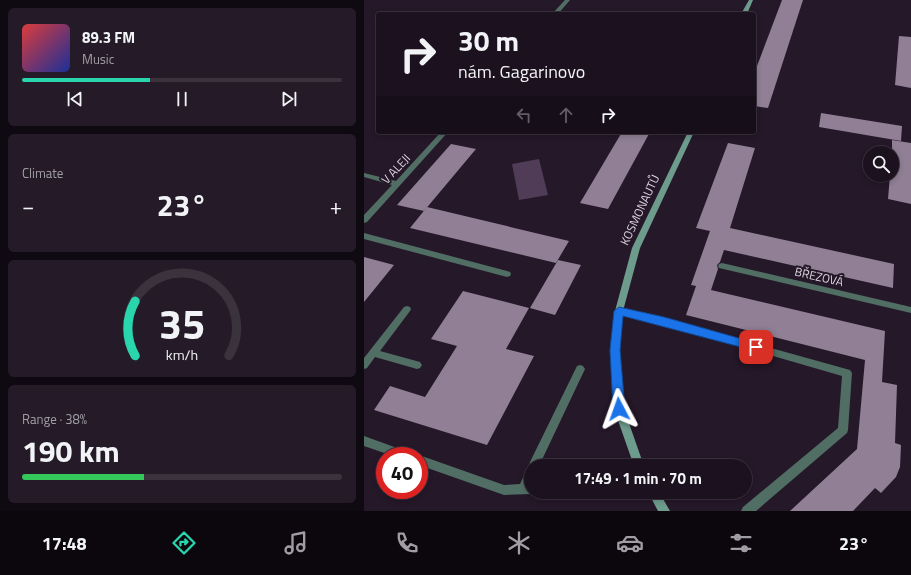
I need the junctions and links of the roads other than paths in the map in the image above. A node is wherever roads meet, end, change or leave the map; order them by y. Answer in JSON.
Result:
{"nodes":[{"id":1,"x":568,"y":0,"type":"edge"},
{"id":2,"x":751,"y":0,"type":"edge"},
{"id":3,"x":557,"y":12,"type":"edge"},
{"id":4,"x":745,"y":12,"type":"edge"},
{"id":5,"x":443,"y":134,"type":"edge"},
{"id":6,"x":690,"y":134,"type":"edge"},
{"id":7,"x":364,"y":175,"type":"edge"},
{"id":8,"x":397,"y":184,"type":"junction"},
{"id":9,"x":364,"y":220,"type":"edge"},
{"id":10,"x":364,"y":236,"type":"edge"},
{"id":11,"x":722,"y":266,"type":"dead end"},
{"id":12,"x":507,"y":274,"type":"dead end"},
{"id":13,"x":407,"y":309,"type":"dead end"},
{"id":14,"x":911,"y":310,"type":"edge"},
{"id":15,"x":619,"y":311,"type":"junction"},
{"id":16,"x":374,"y":353,"type":"junction"},
{"id":17,"x":364,"y":365,"type":"edge"},
{"id":18,"x":418,"y":365,"type":"dead end"},
{"id":19,"x":580,"y":369,"type":"dead end"},
{"id":20,"x":364,"y":441,"type":"edge"},
{"id":21,"x":381,"y":447,"type":"edge"},
{"id":22,"x":537,"y":459,"type":"edge"},
{"id":23,"x":637,"y":459,"type":"edge"},
{"id":24,"x":428,"y":463,"type":"edge"},
{"id":25,"x":524,"y":489,"type":"edge"},
{"id":26,"x":657,"y":499,"type":"edge"},
{"id":27,"x":664,"y":511,"type":"edge"},
{"id":28,"x":747,"y":511,"type":"edge"}],
"edges":[{"from":1,"to":3,"type":"street"},
{"from":2,"to":4,"type":"street"},
{"from":5,"to":8,"type":"street","name":"V ALEJI"},
{"from":6,"to":15,"type":"street","name":"KOSMONAUTŮ"},
{"from":7,"to":8,"type":"street"},
{"from":8,"to":9,"type":"street","name":"V ALEJI"},
{"from":10,"to":12,"type":"street"},
{"from":11,"to":14,"type":"street","name":"BŘEZOVÁ"},
{"from":13,"to":16,"type":"street"},
{"from":15,"to":23,"type":"street","name":"KOSMONAUTŮ"},
{"from":15,"to":28,"type":"street"},
{"from":16,"to":17,"type":"street"},
{"from":16,"to":18,"type":"street"},
{"from":19,"to":22,"type":"street"},
{"from":20,"to":21,"type":"street"},
{"from":24,"to":25,"type":"street"},
{"from":26,"to":27,"type":"street"}]}
